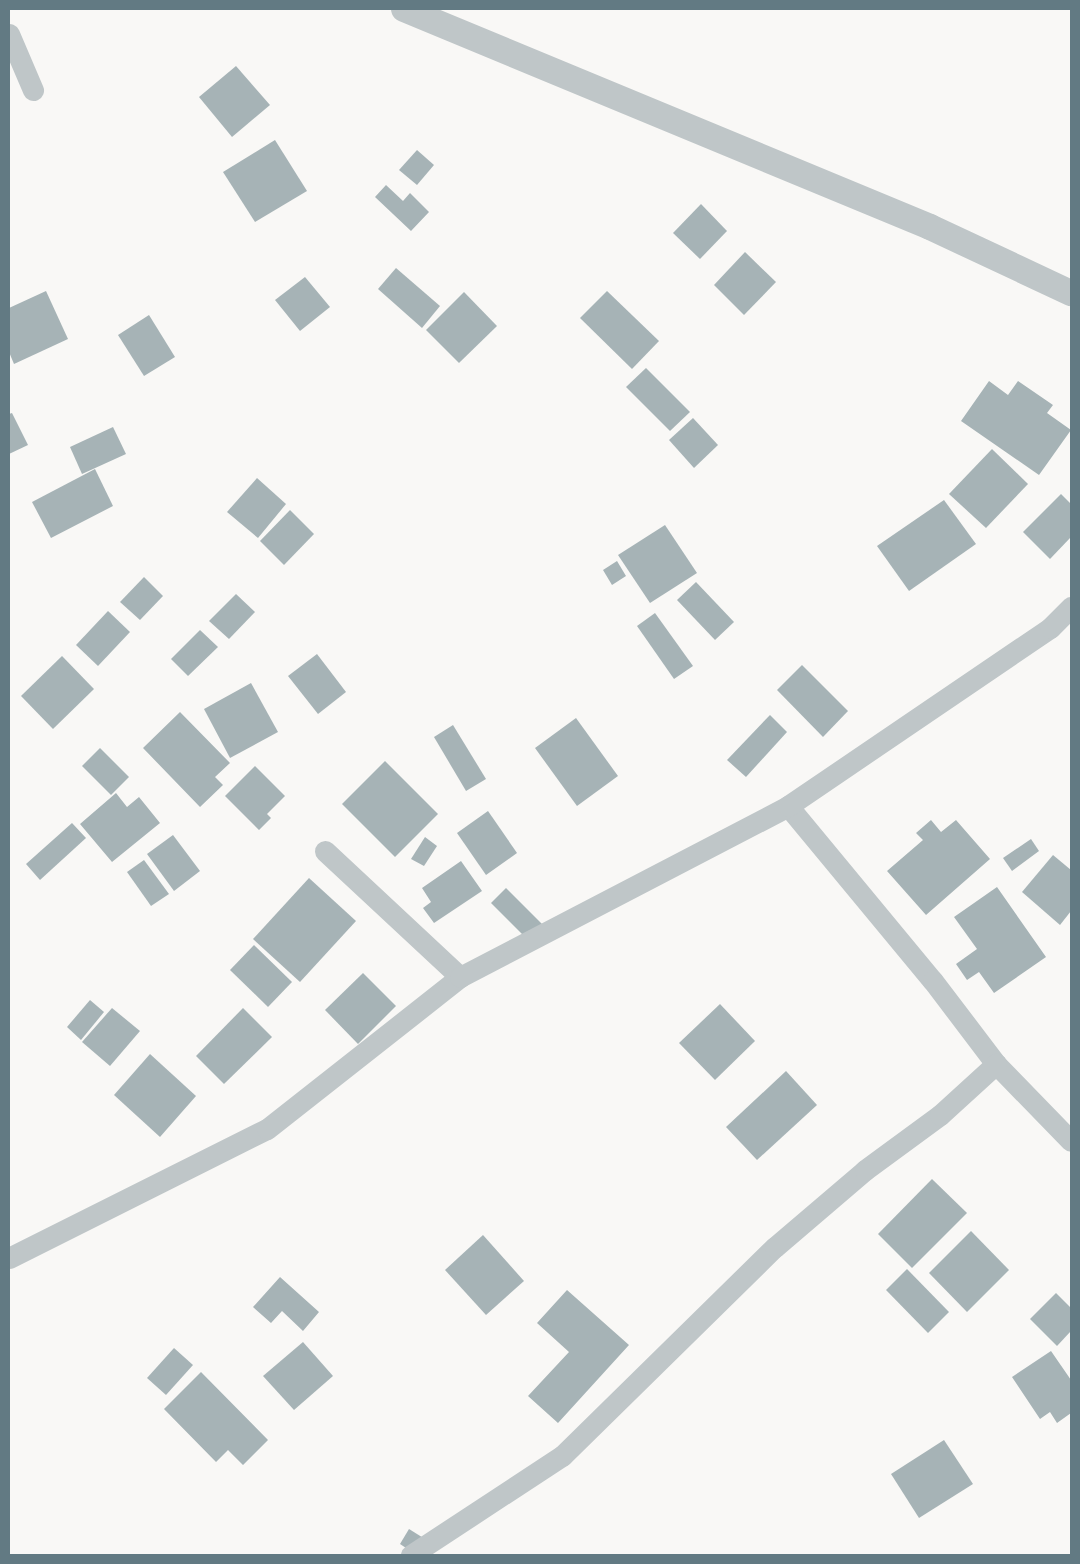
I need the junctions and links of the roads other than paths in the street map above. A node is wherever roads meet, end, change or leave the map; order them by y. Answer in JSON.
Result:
{"nodes":[{"id":1,"x":404,"y":9,"type":"edge"},
{"id":2,"x":9,"y":34,"type":"edge"},
{"id":3,"x":33,"y":90,"type":"dead end"},
{"id":4,"x":1071,"y":293,"type":"edge"},
{"id":5,"x":1071,"y":608,"type":"edge"},
{"id":6,"x":788,"y":806,"type":"junction"},
{"id":7,"x":325,"y":851,"type":"dead end"},
{"id":8,"x":460,"y":977,"type":"junction"},
{"id":9,"x":996,"y":1064,"type":"junction"},
{"id":10,"x":1071,"y":1141,"type":"edge"},
{"id":11,"x":9,"y":1258,"type":"edge"},
{"id":12,"x":411,"y":1555,"type":"edge"}],
"edges":[{"from":1,"to":4,"type":"street"},
{"from":2,"to":3,"type":"street"},
{"from":5,"to":6,"type":"street"},
{"from":6,"to":8,"type":"street"},
{"from":6,"to":9,"type":"street"},
{"from":7,"to":8,"type":"street"},
{"from":8,"to":11,"type":"street"},
{"from":9,"to":10,"type":"street"},
{"from":9,"to":12,"type":"street"}]}
